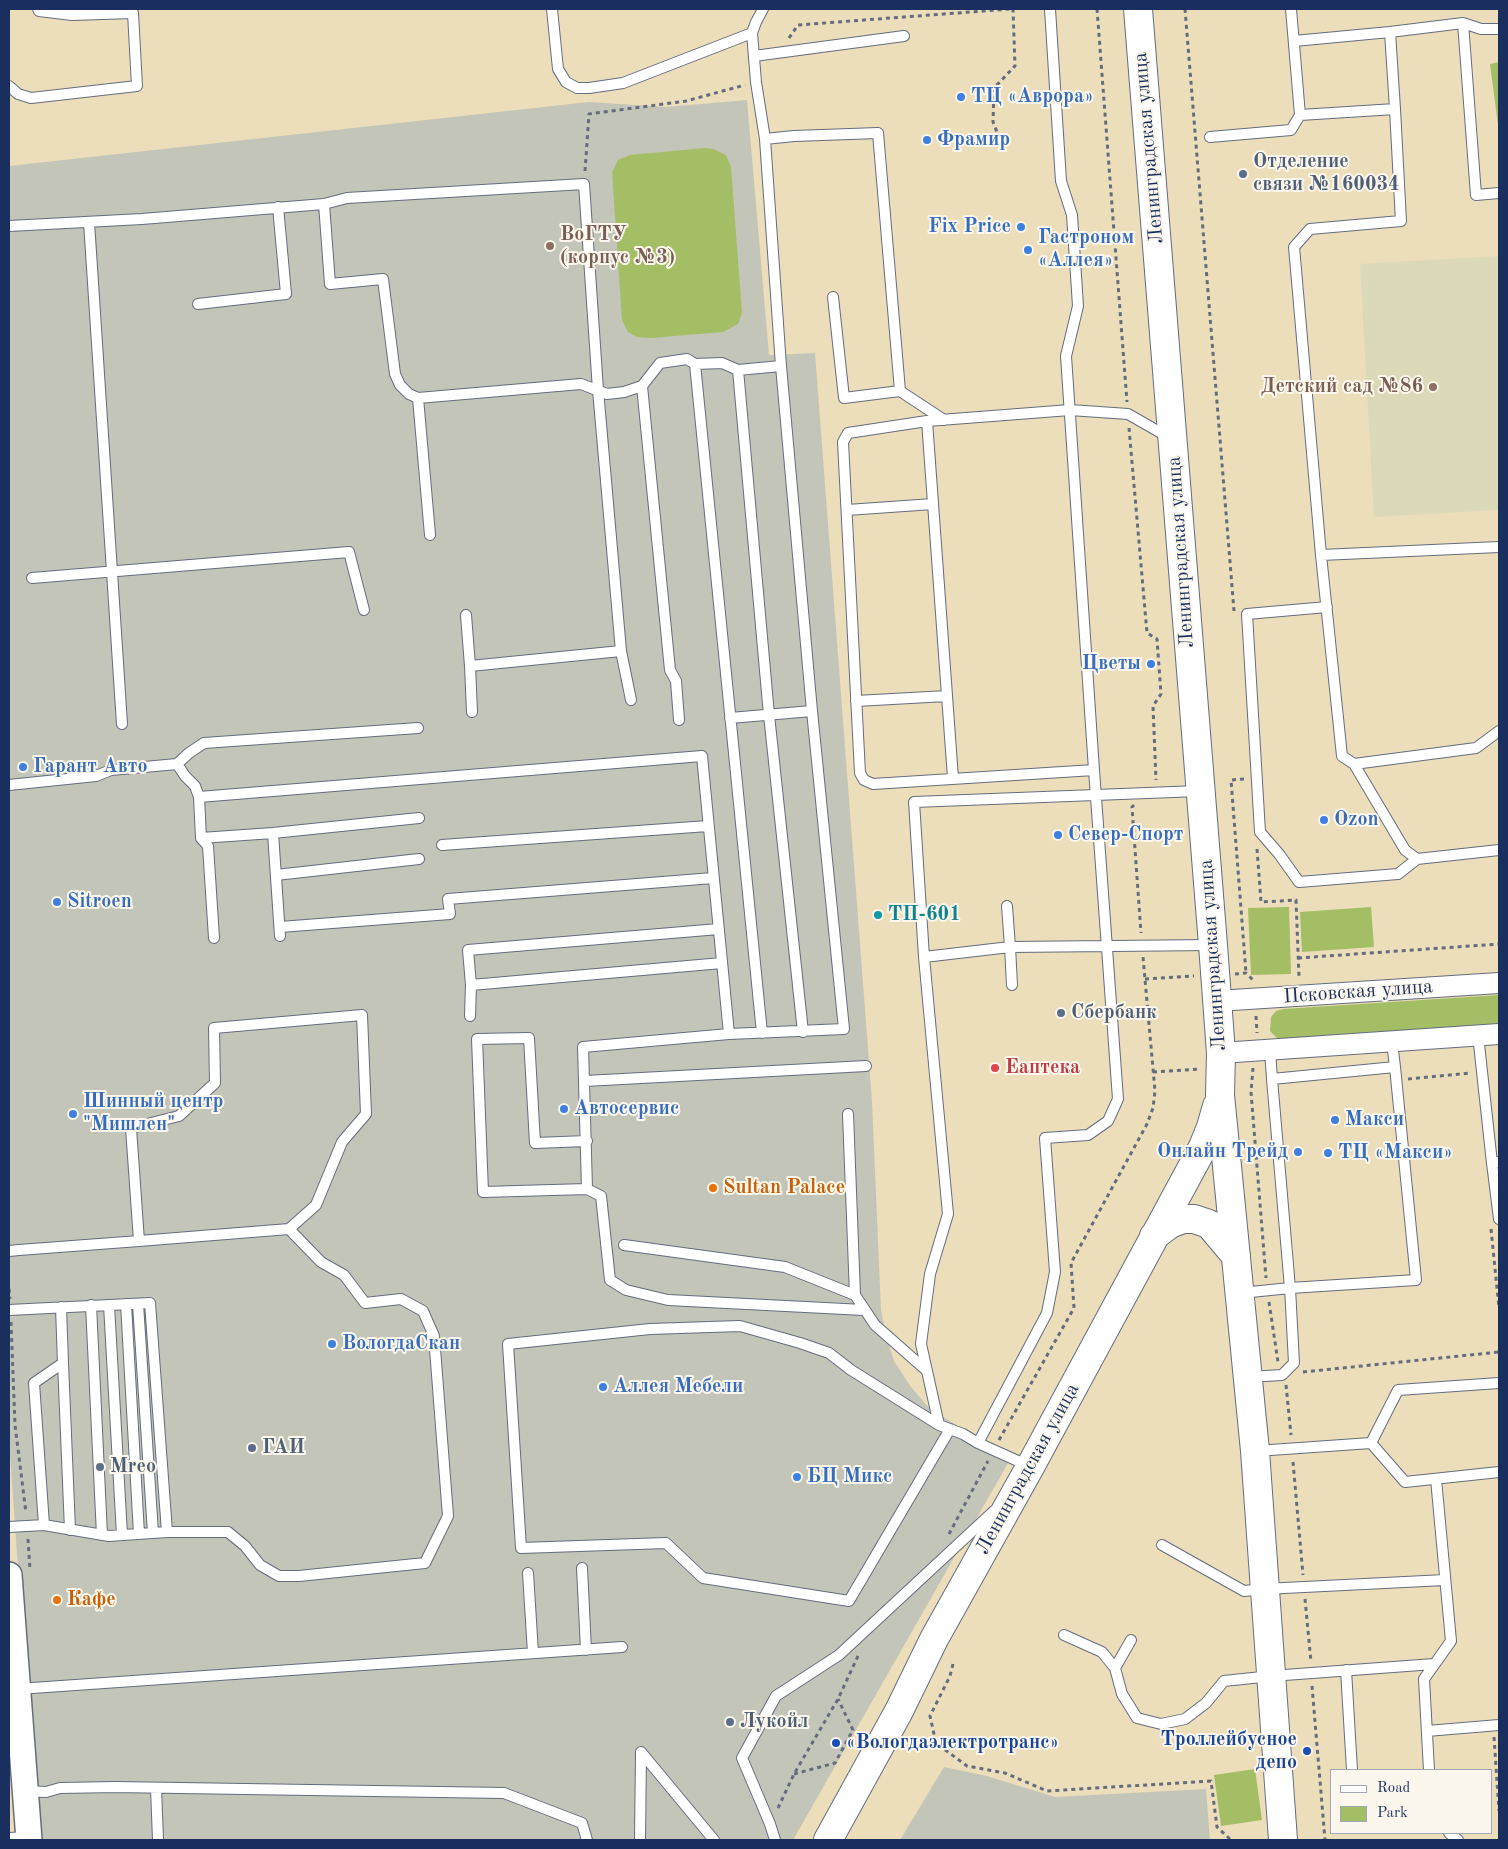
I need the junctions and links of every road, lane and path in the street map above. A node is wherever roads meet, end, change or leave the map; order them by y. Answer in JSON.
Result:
{"nodes":[{"id":1,"x":38,"y":9,"type":"edge"},
{"id":2,"x":552,"y":9,"type":"edge"},
{"id":3,"x":763,"y":9,"type":"edge"},
{"id":4,"x":1013,"y":9,"type":"edge"},
{"id":5,"x":1050,"y":9,"type":"edge"},
{"id":6,"x":1138,"y":9,"type":"edge"},
{"id":7,"x":1185,"y":9,"type":"edge"},
{"id":8,"x":1291,"y":9,"type":"edge"},
{"id":9,"x":72,"y":12,"type":"edge"},
{"id":10,"x":1464,"y":23,"type":"junction"},
{"id":11,"x":1499,"y":29,"type":"edge"},
{"id":12,"x":1390,"y":32,"type":"junction"},
{"id":13,"x":752,"y":33,"type":"junction"},
{"id":14,"x":904,"y":36,"type":"dead end"},
{"id":15,"x":1294,"y":42,"type":"junction"},
{"id":16,"x":754,"y":56,"type":"junction"},
{"id":17,"x":756,"y":82,"type":"junction"},
{"id":18,"x":9,"y":86,"type":"edge"},
{"id":19,"x":1395,"y":109,"type":"junction"},
{"id":20,"x":1300,"y":115,"type":"junction"},
{"id":21,"x":1210,"y":137,"type":"dead end"},
{"id":22,"x":765,"y":139,"type":"junction"},
{"id":23,"x":996,"y":139,"type":"dead end"},
{"id":24,"x":584,"y":184,"type":"junction"},
{"id":25,"x":1499,"y":193,"type":"edge"},
{"id":26,"x":324,"y":204,"type":"junction"},
{"id":27,"x":278,"y":207,"type":"junction"},
{"id":28,"x":89,"y":222,"type":"junction"},
{"id":29,"x":9,"y":226,"type":"edge"},
{"id":30,"x":833,"y":298,"type":"dead end"},
{"id":31,"x":198,"y":304,"type":"dead end"},
{"id":32,"x":695,"y":364,"type":"junction"},
{"id":33,"x":781,"y":366,"type":"junction"},
{"id":34,"x":738,"y":370,"type":"junction"},
{"id":35,"x":642,"y":386,"type":"junction"},
{"id":36,"x":598,"y":390,"type":"junction"},
{"id":37,"x":900,"y":391,"type":"junction"},
{"id":38,"x":418,"y":398,"type":"junction"},
{"id":39,"x":1070,"y":410,"type":"junction"},
{"id":40,"x":944,"y":420,"type":"junction"},
{"id":41,"x":927,"y":421,"type":"junction"},
{"id":42,"x":1172,"y":440,"type":"junction"},
{"id":43,"x":933,"y":504,"type":"junction"},
{"id":44,"x":847,"y":510,"type":"junction"},
{"id":45,"x":430,"y":535,"type":"dead end"},
{"id":46,"x":1499,"y":547,"type":"edge"},
{"id":47,"x":1321,"y":555,"type":"junction"},
{"id":48,"x":112,"y":571,"type":"junction"},
{"id":49,"x":32,"y":578,"type":"dead end"},
{"id":50,"x":1327,"y":607,"type":"junction"},
{"id":51,"x":364,"y":610,"type":"dead end"},
{"id":52,"x":466,"y":615,"type":"dead end"},
{"id":53,"x":1234,"y":616,"type":"dead end"},
{"id":54,"x":621,"y":652,"type":"junction"},
{"id":55,"x":470,"y":666,"type":"junction"},
{"id":56,"x":947,"y":696,"type":"junction"},
{"id":57,"x":631,"y":700,"type":"dead end"},
{"id":58,"x":856,"y":701,"type":"junction"},
{"id":59,"x":812,"y":711,"type":"junction"},
{"id":60,"x":472,"y":712,"type":"dead end"},
{"id":61,"x":769,"y":715,"type":"junction"},
{"id":62,"x":730,"y":718,"type":"junction"},
{"id":63,"x":679,"y":720,"type":"dead end"},
{"id":64,"x":122,"y":724,"type":"dead end"},
{"id":65,"x":418,"y":728,"type":"dead end"},
{"id":66,"x":1499,"y":731,"type":"edge"},
{"id":67,"x":177,"y":764,"type":"junction"},
{"id":68,"x":1354,"y":764,"type":"junction"},
{"id":69,"x":1094,"y":770,"type":"junction"},
{"id":70,"x":953,"y":778,"type":"junction"},
{"id":71,"x":1250,"y":779,"type":"dead end"},
{"id":72,"x":9,"y":785,"type":"edge"},
{"id":73,"x":1200,"y":791,"type":"junction"},
{"id":74,"x":1097,"y":794,"type":"junction"},
{"id":75,"x":198,"y":797,"type":"junction"},
{"id":76,"x":419,"y":818,"type":"dead end"},
{"id":77,"x":708,"y":826,"type":"junction"},
{"id":78,"x":273,"y":833,"type":"junction"},
{"id":79,"x":201,"y":838,"type":"junction"},
{"id":80,"x":442,"y":845,"type":"dead end"},
{"id":81,"x":1256,"y":845,"type":"dead end"},
{"id":82,"x":1499,"y":850,"type":"edge"},
{"id":83,"x":1417,"y":859,"type":"junction"},
{"id":84,"x":419,"y":860,"type":"dead end"},
{"id":85,"x":276,"y":875,"type":"junction"},
{"id":86,"x":714,"y":878,"type":"junction"},
{"id":87,"x":1006,"y":906,"type":"dead end"},
{"id":88,"x":719,"y":929,"type":"junction"},
{"id":89,"x":214,"y":938,"type":"dead end"},
{"id":90,"x":1499,"y":944,"type":"edge"},
{"id":91,"x":1213,"y":945,"type":"junction"},
{"id":92,"x":1010,"y":947,"type":"junction"},
{"id":93,"x":1106,"y":947,"type":"junction"},
{"id":94,"x":924,"y":957,"type":"junction"},
{"id":95,"x":1298,"y":958,"type":"junction"},
{"id":96,"x":722,"y":963,"type":"junction"},
{"id":97,"x":1246,"y":973,"type":"dead end"},
{"id":98,"x":1290,"y":978,"type":"dead end"},
{"id":99,"x":1499,"y":983,"type":"edge"},
{"id":100,"x":471,"y":985,"type":"junction"},
{"id":101,"x":1012,"y":985,"type":"dead end"},
{"id":102,"x":1255,"y":999,"type":"junction"},
{"id":103,"x":1217,"y":1001,"type":"junction"},
{"id":104,"x":470,"y":1016,"type":"dead end"},
{"id":105,"x":802,"y":1032,"type":"junction"},
{"id":106,"x":762,"y":1033,"type":"junction"},
{"id":107,"x":729,"y":1034,"type":"junction"},
{"id":108,"x":1499,"y":1034,"type":"edge"},
{"id":109,"x":1478,"y":1036,"type":"junction"},
{"id":110,"x":1392,"y":1042,"type":"junction"},
{"id":111,"x":1264,"y":1050,"type":"junction"},
{"id":112,"x":1221,"y":1053,"type":"junction"},
{"id":113,"x":866,"y":1066,"type":"dead end"},
{"id":114,"x":1395,"y":1067,"type":"junction"},
{"id":115,"x":1272,"y":1079,"type":"junction"},
{"id":116,"x":585,"y":1081,"type":"junction"},
{"id":117,"x":1220,"y":1095,"type":"junction"},
{"id":118,"x":848,"y":1114,"type":"dead end"},
{"id":119,"x":587,"y":1141,"type":"junction"},
{"id":120,"x":1496,"y":1162,"type":"edge"},
{"id":121,"x":587,"y":1189,"type":"junction"},
{"id":122,"x":1495,"y":1221,"type":"edge"},
{"id":123,"x":289,"y":1229,"type":"junction"},
{"id":124,"x":1153,"y":1237,"type":"junction"},
{"id":125,"x":139,"y":1241,"type":"junction"},
{"id":126,"x":624,"y":1245,"type":"dead end"},
{"id":127,"x":9,"y":1251,"type":"edge"},
{"id":128,"x":1236,"y":1256,"type":"junction"},
{"id":129,"x":1290,"y":1288,"type":"junction"},
{"id":130,"x":1267,"y":1289,"type":"junction"},
{"id":131,"x":1240,"y":1293,"type":"junction"},
{"id":132,"x":855,"y":1295,"type":"junction"},
{"id":133,"x":109,"y":1304,"type":"junction"},
{"id":134,"x":126,"y":1304,"type":"junction"},
{"id":135,"x":138,"y":1304,"type":"junction"},
{"id":136,"x":91,"y":1305,"type":"junction"},
{"id":137,"x":61,"y":1307,"type":"junction"},
{"id":138,"x":1499,"y":1308,"type":"edge"},
{"id":139,"x":9,"y":1310,"type":"edge"},
{"id":140,"x":864,"y":1310,"type":"junction"},
{"id":141,"x":1499,"y":1352,"type":"edge"},
{"id":142,"x":63,"y":1363,"type":"junction"},
{"id":143,"x":926,"y":1370,"type":"junction"},
{"id":144,"x":1282,"y":1375,"type":"junction"},
{"id":145,"x":1249,"y":1377,"type":"junction"},
{"id":146,"x":1499,"y":1383,"type":"edge"},
{"id":147,"x":938,"y":1425,"type":"junction"},
{"id":148,"x":950,"y":1430,"type":"junction"},
{"id":149,"x":978,"y":1443,"type":"junction"},
{"id":150,"x":1371,"y":1443,"type":"junction"},
{"id":151,"x":1292,"y":1448,"type":"junction"},
{"id":152,"x":1255,"y":1451,"type":"junction"},
{"id":153,"x":1499,"y":1472,"type":"edge"},
{"id":154,"x":1023,"y":1478,"type":"junction"},
{"id":155,"x":1436,"y":1479,"type":"junction"},
{"id":156,"x":44,"y":1525,"type":"junction"},
{"id":157,"x":9,"y":1527,"type":"edge"},
{"id":158,"x":70,"y":1530,"type":"junction"},
{"id":159,"x":167,"y":1532,"type":"junction"},
{"id":160,"x":153,"y":1533,"type":"junction"},
{"id":161,"x":102,"y":1534,"type":"junction"},
{"id":162,"x":139,"y":1534,"type":"junction"},
{"id":163,"x":122,"y":1535,"type":"junction"},
{"id":164,"x":1162,"y":1545,"type":"dead end"},
{"id":165,"x":582,"y":1568,"type":"dead end"},
{"id":166,"x":528,"y":1573,"type":"dead end"},
{"id":167,"x":9,"y":1575,"type":"edge"},
{"id":168,"x":1445,"y":1580,"type":"junction"},
{"id":169,"x":1304,"y":1588,"type":"junction"},
{"id":170,"x":1264,"y":1589,"type":"junction"},
{"id":171,"x":1064,"y":1635,"type":"dead end"},
{"id":172,"x":1131,"y":1640,"type":"dead end"},
{"id":173,"x":622,"y":1647,"type":"dead end"},
{"id":174,"x":586,"y":1650,"type":"junction"},
{"id":175,"x":532,"y":1653,"type":"junction"},
{"id":176,"x":953,"y":1664,"type":"dead end"},
{"id":177,"x":1434,"y":1664,"type":"junction"},
{"id":178,"x":1115,"y":1668,"type":"junction"},
{"id":179,"x":1346,"y":1670,"type":"junction"},
{"id":180,"x":1311,"y":1673,"type":"junction"},
{"id":181,"x":1271,"y":1676,"type":"junction"},
{"id":182,"x":17,"y":1689,"type":"junction"},
{"id":183,"x":838,"y":1699,"type":"dead end"},
{"id":184,"x":1496,"y":1725,"type":"edge"},
{"id":185,"x":1426,"y":1731,"type":"junction"},
{"id":186,"x":1352,"y":1769,"type":"edge"},
{"id":187,"x":1429,"y":1769,"type":"edge"},
{"id":188,"x":794,"y":1774,"type":"dead end"},
{"id":189,"x":156,"y":1788,"type":"junction"},
{"id":190,"x":25,"y":1791,"type":"junction"},
{"id":191,"x":1499,"y":1811,"type":"edge"},
{"id":192,"x":22,"y":1839,"type":"edge"},
{"id":193,"x":158,"y":1840,"type":"edge"},
{"id":194,"x":587,"y":1840,"type":"edge"},
{"id":195,"x":640,"y":1840,"type":"edge"},
{"id":196,"x":714,"y":1840,"type":"edge"},
{"id":197,"x":775,"y":1840,"type":"edge"},
{"id":198,"x":828,"y":1840,"type":"edge"},
{"id":199,"x":1231,"y":1840,"type":"edge"},
{"id":200,"x":1283,"y":1840,"type":"edge"},
{"id":201,"x":1325,"y":1840,"type":"edge"}],
"edges":[{"from":1,"to":9,"type":"lane"},
{"from":2,"to":13,"type":"lane"},
{"from":3,"to":13,"type":"lane"},
{"from":4,"to":23,"type":"path"},
{"from":5,"to":39,"type":"lane"},
{"from":6,"to":42,"type":"main road","name":"Ленинградская улица"},
{"from":7,"to":53,"type":"path"},
{"from":8,"to":15,"type":"lane"},
{"from":9,"to":18,"type":"lane"},
{"from":10,"to":11,"type":"lane"},
{"from":10,"to":12,"type":"lane"},
{"from":10,"to":25,"type":"lane"},
{"from":12,"to":15,"type":"lane"},
{"from":12,"to":19,"type":"lane"},
{"from":13,"to":16,"type":"lane"},
{"from":14,"to":16,"type":"lane"},
{"from":15,"to":20,"type":"lane"},
{"from":16,"to":17,"type":"lane"},
{"from":17,"to":22,"type":"lane"},
{"from":17,"to":24,"type":"path"},
{"from":19,"to":20,"type":"lane"},
{"from":19,"to":47,"type":"lane"},
{"from":20,"to":21,"type":"lane"},
{"from":22,"to":33,"type":"lane"},
{"from":22,"to":37,"type":"lane"},
{"from":24,"to":26,"type":"lane"},
{"from":24,"to":36,"type":"lane"},
{"from":26,"to":27,"type":"lane"},
{"from":26,"to":38,"type":"lane"},
{"from":27,"to":28,"type":"lane"},
{"from":27,"to":31,"type":"lane"},
{"from":28,"to":29,"type":"lane"},
{"from":28,"to":48,"type":"lane"},
{"from":30,"to":37,"type":"lane"},
{"from":32,"to":34,"type":"lane"},
{"from":32,"to":35,"type":"lane"},
{"from":32,"to":62,"type":"lane"},
{"from":33,"to":34,"type":"lane"},
{"from":33,"to":59,"type":"lane"},
{"from":34,"to":61,"type":"lane"},
{"from":35,"to":36,"type":"lane"},
{"from":35,"to":63,"type":"lane"},
{"from":36,"to":38,"type":"lane"},
{"from":36,"to":54,"type":"lane"},
{"from":37,"to":40,"type":"lane"},
{"from":38,"to":45,"type":"lane"},
{"from":39,"to":40,"type":"lane"},
{"from":39,"to":42,"type":"lane"},
{"from":39,"to":69,"type":"lane"},
{"from":40,"to":41,"type":"lane"},
{"from":41,"to":43,"type":"lane"},
{"from":41,"to":44,"type":"lane"},
{"from":42,"to":73,"type":"main road","name":"Ленинградская улица"},
{"from":43,"to":44,"type":"lane"},
{"from":43,"to":56,"type":"lane"},
{"from":44,"to":58,"type":"lane"},
{"from":46,"to":47,"type":"lane"},
{"from":47,"to":50,"type":"lane"},
{"from":48,"to":49,"type":"lane"},
{"from":48,"to":51,"type":"lane"},
{"from":48,"to":64,"type":"lane"},
{"from":50,"to":68,"type":"lane"},
{"from":50,"to":83,"type":"lane"},
{"from":52,"to":55,"type":"lane"},
{"from":54,"to":55,"type":"lane"},
{"from":54,"to":57,"type":"lane"},
{"from":55,"to":60,"type":"lane"},
{"from":56,"to":58,"type":"lane"},
{"from":56,"to":70,"type":"lane"},
{"from":58,"to":70,"type":"lane"},
{"from":59,"to":61,"type":"lane"},
{"from":59,"to":105,"type":"lane"},
{"from":61,"to":62,"type":"lane"},
{"from":61,"to":105,"type":"lane"},
{"from":62,"to":106,"type":"lane"},
{"from":65,"to":67,"type":"lane"},
{"from":66,"to":68,"type":"lane"},
{"from":67,"to":72,"type":"lane"},
{"from":67,"to":75,"type":"lane"},
{"from":68,"to":83,"type":"lane"},
{"from":69,"to":70,"type":"lane"},
{"from":69,"to":74,"type":"lane"},
{"from":71,"to":97,"type":"path"},
{"from":73,"to":74,"type":"lane"},
{"from":73,"to":91,"type":"main road","name":"Ленинградская улица"},
{"from":74,"to":93,"type":"lane"},
{"from":74,"to":94,"type":"lane"},
{"from":75,"to":77,"type":"lane"},
{"from":75,"to":79,"type":"lane"},
{"from":76,"to":78,"type":"lane"},
{"from":77,"to":80,"type":"lane"},
{"from":77,"to":86,"type":"lane"},
{"from":78,"to":79,"type":"lane"},
{"from":78,"to":85,"type":"lane"},
{"from":79,"to":89,"type":"lane"},
{"from":81,"to":95,"type":"path"},
{"from":82,"to":83,"type":"lane"},
{"from":84,"to":85,"type":"lane"},
{"from":85,"to":86,"type":"lane"},
{"from":86,"to":88,"type":"lane"},
{"from":87,"to":92,"type":"lane"},
{"from":88,"to":96,"type":"lane"},
{"from":88,"to":100,"type":"lane"},
{"from":90,"to":95,"type":"path"},
{"from":91,"to":93,"type":"lane"},
{"from":91,"to":103,"type":"main road","name":"Ленинградская улица"},
{"from":92,"to":93,"type":"lane"},
{"from":92,"to":94,"type":"lane"},
{"from":92,"to":101,"type":"lane"},
{"from":93,"to":149,"type":"lane"},
{"from":94,"to":143,"type":"lane"},
{"from":95,"to":98,"type":"path"},
{"from":96,"to":100,"type":"lane"},
{"from":96,"to":107,"type":"lane"},
{"from":99,"to":102,"type":"street","name":"Псковская улица"},
{"from":100,"to":104,"type":"lane"},
{"from":102,"to":103,"type":"street","name":"Псковская улица"},
{"from":102,"to":111,"type":"path"},
{"from":103,"to":112,"type":"main road","name":"Ленинградская улица"},
{"from":105,"to":106,"type":"lane"},
{"from":106,"to":107,"type":"lane"},
{"from":107,"to":116,"type":"lane"},
{"from":108,"to":109,"type":"street"},
{"from":109,"to":110,"type":"street"},
{"from":109,"to":120,"type":"lane"},
{"from":110,"to":111,"type":"street"},
{"from":110,"to":114,"type":"lane"},
{"from":111,"to":112,"type":"street"},
{"from":111,"to":115,"type":"lane"},
{"from":111,"to":130,"type":"path"},
{"from":112,"to":117,"type":"main road","name":"Ленинградская улица"},
{"from":113,"to":116,"type":"lane"},
{"from":114,"to":115,"type":"lane"},
{"from":114,"to":129,"type":"lane"},
{"from":115,"to":129,"type":"lane"},
{"from":116,"to":119,"type":"lane"},
{"from":117,"to":124,"type":"main road","name":"Ленинградская улица"},
{"from":117,"to":128,"type":"main road","name":"Ленинградская улица"},
{"from":118,"to":132,"type":"lane"},
{"from":119,"to":121,"type":"lane"},
{"from":119,"to":121,"type":"lane"},
{"from":120,"to":122,"type":"lane"},
{"from":121,"to":140,"type":"lane"},
{"from":122,"to":138,"type":"path"},
{"from":123,"to":125,"type":"lane"},
{"from":123,"to":125,"type":"lane"},
{"from":123,"to":159,"type":"lane"},
{"from":124,"to":128,"type":"main road"},
{"from":124,"to":154,"type":"main road","name":"Ленинградская улица"},
{"from":125,"to":127,"type":"lane"},
{"from":126,"to":132,"type":"lane"},
{"from":128,"to":131,"type":"main road","name":"Ленинградская улица"},
{"from":129,"to":130,"type":"lane"},
{"from":129,"to":144,"type":"lane"},
{"from":130,"to":131,"type":"lane"},
{"from":130,"to":144,"type":"path"},
{"from":131,"to":145,"type":"main road","name":"Ленинградская улица"},
{"from":132,"to":140,"type":"lane"},
{"from":133,"to":134,"type":"lane"},
{"from":133,"to":136,"type":"lane"},
{"from":133,"to":163,"type":"lane"},
{"from":134,"to":135,"type":"lane"},
{"from":134,"to":162,"type":"lane"},
{"from":135,"to":159,"type":"lane"},
{"from":135,"to":160,"type":"lane"},
{"from":136,"to":137,"type":"lane"},
{"from":136,"to":161,"type":"lane"},
{"from":137,"to":139,"type":"lane"},
{"from":137,"to":142,"type":"lane"},
{"from":140,"to":143,"type":"lane"},
{"from":141,"to":144,"type":"path"},
{"from":142,"to":156,"type":"lane"},
{"from":142,"to":158,"type":"lane"},
{"from":143,"to":147,"type":"lane"},
{"from":144,"to":145,"type":"lane"},
{"from":144,"to":151,"type":"path"},
{"from":145,"to":152,"type":"main road","name":"Ленинградская улица"},
{"from":146,"to":150,"type":"lane"},
{"from":147,"to":148,"type":"lane"},
{"from":147,"to":148,"type":"lane"},
{"from":148,"to":149,"type":"lane"},
{"from":149,"to":154,"type":"lane"},
{"from":150,"to":151,"type":"lane"},
{"from":150,"to":155,"type":"lane"},
{"from":151,"to":152,"type":"lane"},
{"from":151,"to":169,"type":"path"},
{"from":152,"to":170,"type":"main road","name":"Ленинградская улица"},
{"from":153,"to":155,"type":"lane"},
{"from":154,"to":197,"type":"lane"},
{"from":154,"to":198,"type":"main road","name":"Ленинградская улица"},
{"from":155,"to":168,"type":"lane"},
{"from":156,"to":157,"type":"lane"},
{"from":156,"to":158,"type":"lane"},
{"from":158,"to":161,"type":"lane"},
{"from":159,"to":160,"type":"lane"},
{"from":160,"to":162,"type":"lane"},
{"from":161,"to":163,"type":"lane"},
{"from":162,"to":163,"type":"lane"},
{"from":164,"to":170,"type":"lane"},
{"from":165,"to":174,"type":"lane"},
{"from":166,"to":175,"type":"lane"},
{"from":167,"to":182,"type":"street"},
{"from":168,"to":169,"type":"lane"},
{"from":168,"to":177,"type":"lane"},
{"from":169,"to":170,"type":"lane"},
{"from":169,"to":180,"type":"path"},
{"from":170,"to":181,"type":"main road","name":"Ленинградская улица"},
{"from":171,"to":178,"type":"lane"},
{"from":172,"to":178,"type":"lane"},
{"from":173,"to":174,"type":"lane"},
{"from":174,"to":175,"type":"lane"},
{"from":175,"to":182,"type":"lane"},
{"from":176,"to":199,"type":"path"},
{"from":177,"to":179,"type":"lane"},
{"from":177,"to":185,"type":"lane"},
{"from":178,"to":181,"type":"lane"},
{"from":179,"to":180,"type":"lane"},
{"from":179,"to":186,"type":"lane"},
{"from":180,"to":181,"type":"lane"},
{"from":180,"to":201,"type":"path"},
{"from":181,"to":200,"type":"main road","name":"Ленинградская улица"},
{"from":182,"to":190,"type":"street"},
{"from":183,"to":188,"type":"path"},
{"from":184,"to":185,"type":"lane"},
{"from":184,"to":191,"type":"path"},
{"from":185,"to":187,"type":"lane"},
{"from":189,"to":190,"type":"lane"},
{"from":189,"to":193,"type":"lane"},
{"from":189,"to":194,"type":"lane"},
{"from":190,"to":192,"type":"street"},
{"from":195,"to":196,"type":"lane"}]}
